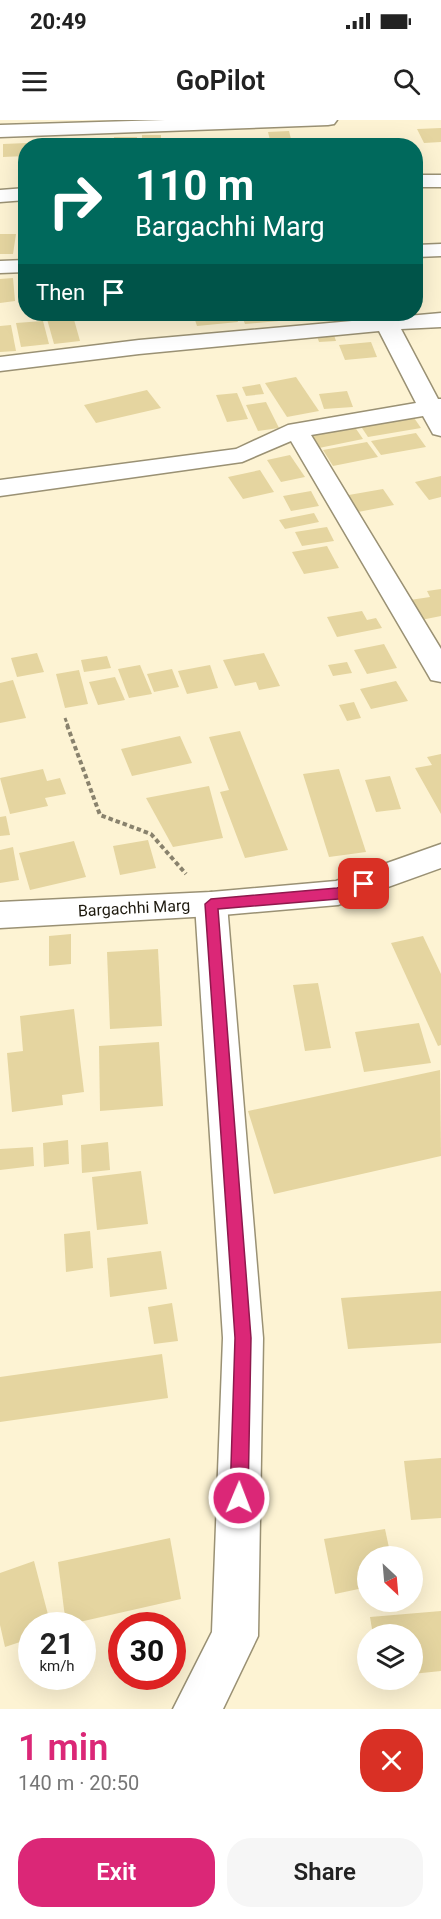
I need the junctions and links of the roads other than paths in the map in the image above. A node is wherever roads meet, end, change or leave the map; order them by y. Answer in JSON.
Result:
{"nodes":[{"id":1,"x":328,"y":120,"type":"edge"},
{"id":2,"x":0,"y":131,"type":"edge"},
{"id":3,"x":441,"y":180,"type":"edge"},
{"id":4,"x":423,"y":181,"type":"edge"},
{"id":5,"x":18,"y":195,"type":"edge"},
{"id":6,"x":0,"y":196,"type":"edge"},
{"id":7,"x":441,"y":250,"type":"edge"},
{"id":8,"x":423,"y":251,"type":"edge"},
{"id":9,"x":18,"y":266,"type":"edge"},
{"id":10,"x":0,"y":267,"type":"edge"},
{"id":11,"x":441,"y":320,"type":"edge"},
{"id":12,"x":385,"y":324,"type":"junction"},
{"id":13,"x":0,"y":364,"type":"edge"},
{"id":14,"x":435,"y":407,"type":"edge"},
{"id":15,"x":441,"y":429,"type":"edge"},
{"id":16,"x":296,"y":430,"type":"junction"},
{"id":17,"x":0,"y":488,"type":"edge"},
{"id":18,"x":441,"y":673,"type":"edge"},
{"id":19,"x":441,"y":856,"type":"edge"},
{"id":20,"x":211,"y":904,"type":"junction"},
{"id":21,"x":0,"y":915,"type":"edge"},
{"id":22,"x":197,"y":1709,"type":"edge"}],
"edges":[{"from":1,"to":2,"type":"street"},
{"from":3,"to":4,"type":"street"},
{"from":5,"to":6,"type":"street"},
{"from":7,"to":8,"type":"street"},
{"from":9,"to":10,"type":"street"},
{"from":11,"to":12,"type":"street"},
{"from":12,"to":13,"type":"street"},
{"from":12,"to":14,"type":"street"},
{"from":14,"to":15,"type":"street"},
{"from":14,"to":16,"type":"street"},
{"from":16,"to":17,"type":"street"},
{"from":16,"to":18,"type":"street"},
{"from":19,"to":20,"type":"street","name":"Bargachhi Marg"},
{"from":20,"to":21,"type":"street","name":"Bargachhi Marg"},
{"from":20,"to":22,"type":"street"}]}
